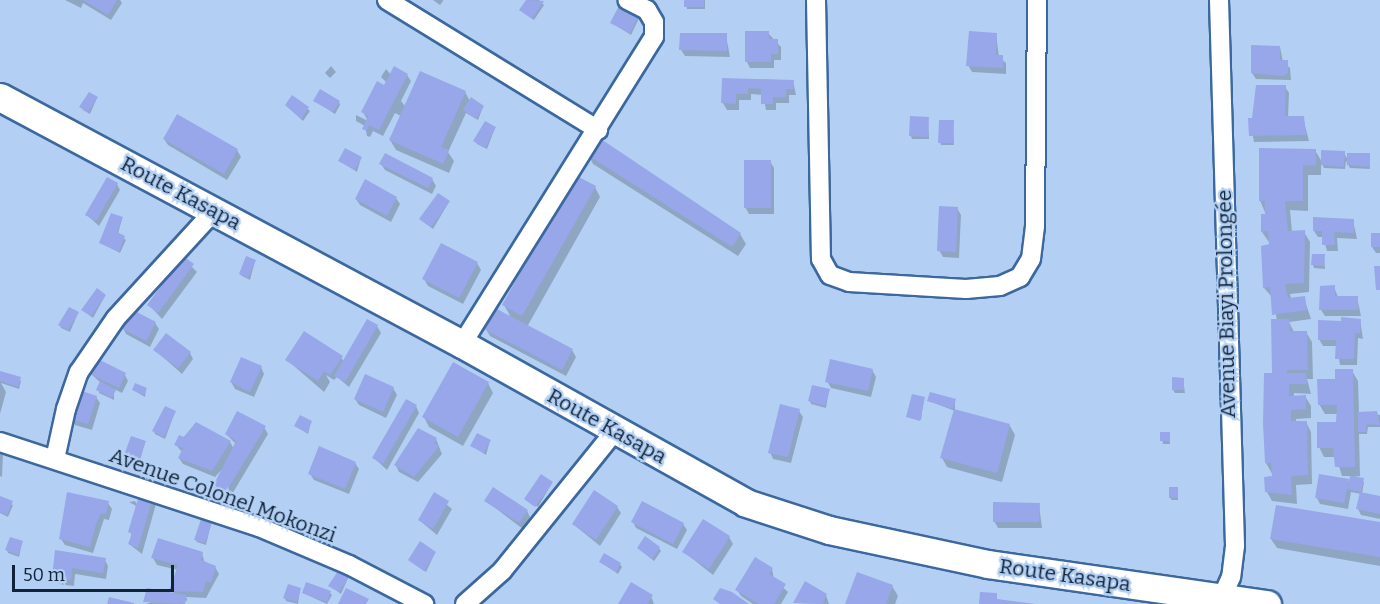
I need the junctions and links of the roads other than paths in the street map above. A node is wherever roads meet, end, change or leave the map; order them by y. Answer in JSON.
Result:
{"nodes":[{"id":1,"x":387,"y":0,"type":"edge"},
{"id":2,"x":627,"y":0,"type":"edge"},
{"id":3,"x":816,"y":0,"type":"edge"},
{"id":4,"x":1037,"y":0,"type":"edge"},
{"id":5,"x":1219,"y":0,"type":"edge"},
{"id":6,"x":0,"y":97,"type":"edge"},
{"id":7,"x":598,"y":130,"type":"junction"},
{"id":8,"x":214,"y":211,"type":"junction"},
{"id":9,"x":462,"y":344,"type":"junction"},
{"id":10,"x":615,"y":431,"type":"junction"},
{"id":11,"x":0,"y":442,"type":"edge"},
{"id":12,"x":55,"y":459,"type":"junction"},
{"id":13,"x":1220,"y":601,"type":"edge"},
{"id":14,"x":424,"y":604,"type":"edge"},
{"id":15,"x":465,"y":604,"type":"edge"},
{"id":16,"x":1268,"y":604,"type":"edge"}],
"edges":[{"from":1,"to":7,"type":"street"},
{"from":2,"to":7,"type":"street"},
{"from":3,"to":4,"type":"street"},
{"from":5,"to":13,"type":"street","name":"Avenue Biayi Prolongée"},
{"from":6,"to":8,"type":"main road","name":"Route Kasapa"},
{"from":7,"to":9,"type":"street"},
{"from":8,"to":9,"type":"main road","name":"Route Kasapa"},
{"from":8,"to":12,"type":"street"},
{"from":9,"to":10,"type":"main road","name":"Route Kasapa"},
{"from":10,"to":13,"type":"main road","name":"Route Kasapa"},
{"from":10,"to":15,"type":"street"},
{"from":11,"to":12,"type":"street","name":"Avenue Colonel Mokonzi"},
{"from":12,"to":14,"type":"street","name":"Avenue Colonel Mokonzi"},
{"from":13,"to":16,"type":"main road","name":"Route Kasapa"}]}
